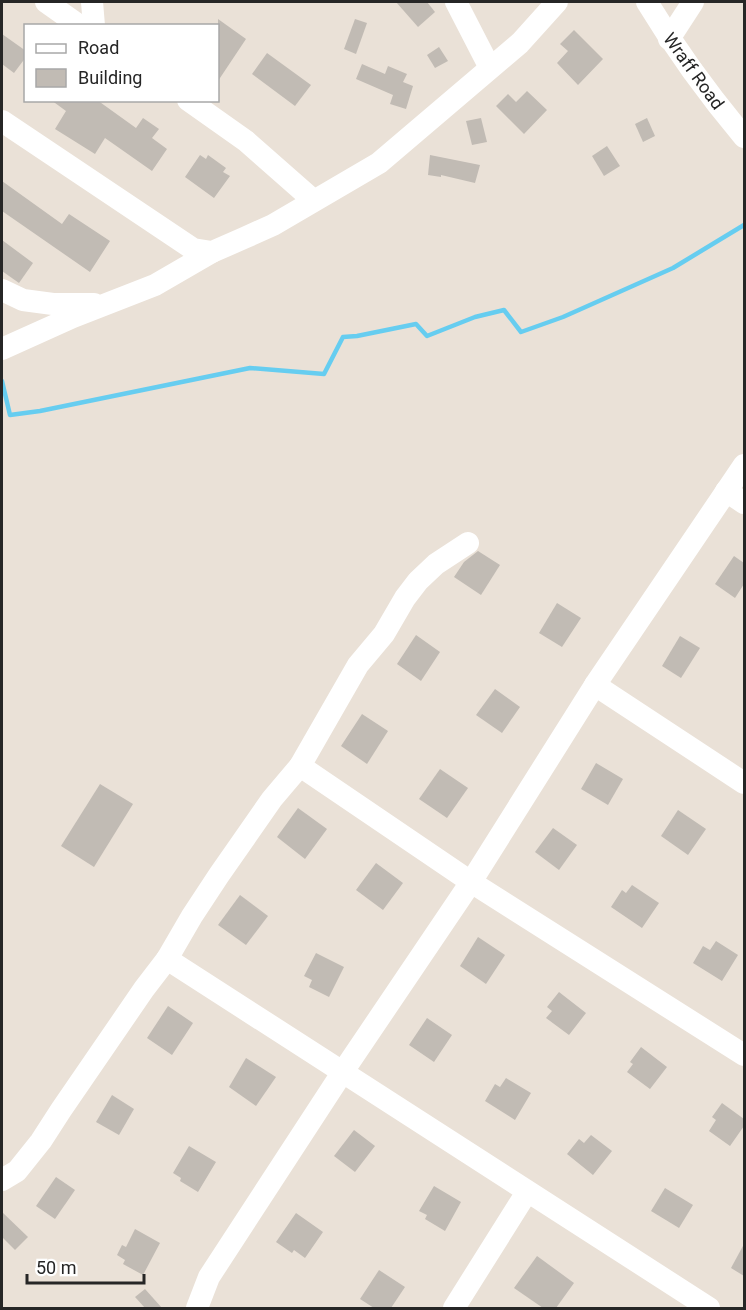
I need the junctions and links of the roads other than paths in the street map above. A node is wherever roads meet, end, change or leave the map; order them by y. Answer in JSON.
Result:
{"nodes":[{"id":1,"x":46,"y":2,"type":"edge"},
{"id":2,"x":92,"y":2,"type":"edge"},
{"id":3,"x":456,"y":2,"type":"edge"},
{"id":4,"x":557,"y":2,"type":"edge"},
{"id":5,"x":647,"y":2,"type":"edge"},
{"id":6,"x":693,"y":2,"type":"edge"},
{"id":7,"x":77,"y":24,"type":"edge"},
{"id":8,"x":94,"y":24,"type":"edge"},
{"id":9,"x":669,"y":39,"type":"junction"},
{"id":10,"x":490,"y":68,"type":"junction"},
{"id":11,"x":191,"y":102,"type":"edge"},
{"id":12,"x":2,"y":121,"type":"edge"},
{"id":13,"x":744,"y":137,"type":"edge"},
{"id":14,"x":313,"y":200,"type":"junction"},
{"id":15,"x":212,"y":252,"type":"junction"},
{"id":16,"x":2,"y":290,"type":"edge"},
{"id":17,"x":106,"y":304,"type":"junction"},
{"id":18,"x":2,"y":350,"type":"edge"},
{"id":19,"x":744,"y":465,"type":"edge"},
{"id":20,"x":735,"y":497,"type":"edge"},
{"id":21,"x":468,"y":543,"type":"dead end"},
{"id":22,"x":596,"y":685,"type":"junction"},
{"id":23,"x":300,"y":766,"type":"junction"},
{"id":24,"x":744,"y":783,"type":"edge"},
{"id":25,"x":471,"y":882,"type":"junction"},
{"id":26,"x":167,"y":959,"type":"junction"},
{"id":27,"x":744,"y":1055,"type":"edge"},
{"id":28,"x":342,"y":1073,"type":"junction"},
{"id":29,"x":2,"y":1180,"type":"edge"},
{"id":30,"x":527,"y":1192,"type":"junction"},
{"id":31,"x":197,"y":1308,"type":"edge"},
{"id":32,"x":454,"y":1308,"type":"edge"},
{"id":33,"x":709,"y":1308,"type":"edge"}],
"edges":[{"from":1,"to":7,"type":"street"},
{"from":2,"to":8,"type":"street"},
{"from":3,"to":10,"type":"street"},
{"from":4,"to":10,"type":"street"},
{"from":5,"to":9,"type":"street","name":"Wraff Road"},
{"from":6,"to":9,"type":"street"},
{"from":9,"to":13,"type":"street","name":"Wraff Road"},
{"from":10,"to":14,"type":"street"},
{"from":11,"to":14,"type":"street"},
{"from":12,"to":15,"type":"street"},
{"from":14,"to":15,"type":"street"},
{"from":15,"to":17,"type":"street"},
{"from":16,"to":17,"type":"street"},
{"from":17,"to":18,"type":"street"},
{"from":19,"to":20,"type":"street"},
{"from":20,"to":22,"type":"street"},
{"from":21,"to":23,"type":"street"},
{"from":22,"to":24,"type":"street"},
{"from":22,"to":25,"type":"street"},
{"from":23,"to":25,"type":"street"},
{"from":23,"to":26,"type":"street"},
{"from":25,"to":27,"type":"street"},
{"from":25,"to":28,"type":"street"},
{"from":26,"to":28,"type":"street"},
{"from":26,"to":29,"type":"street"},
{"from":28,"to":30,"type":"street"},
{"from":28,"to":31,"type":"street"},
{"from":30,"to":32,"type":"street"},
{"from":30,"to":33,"type":"street"}]}
